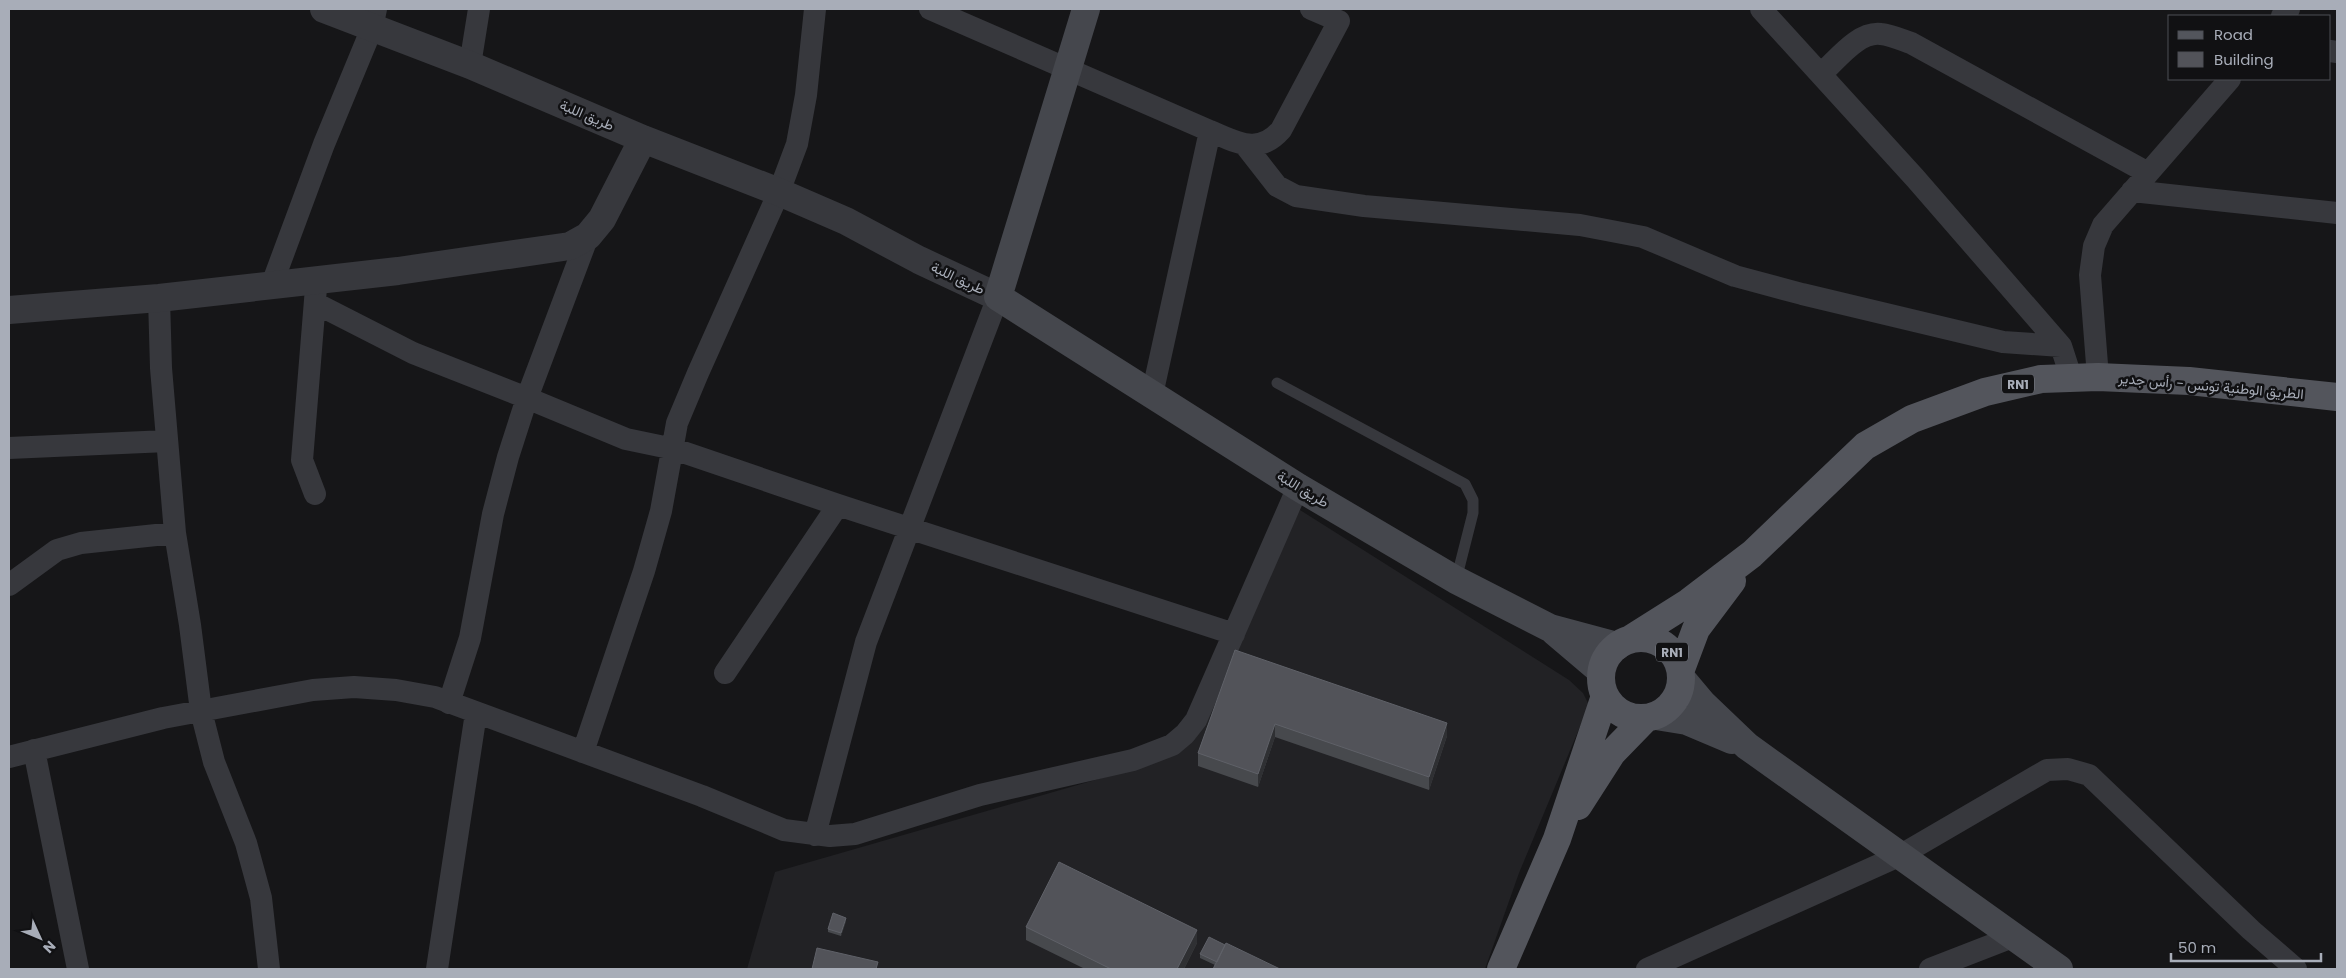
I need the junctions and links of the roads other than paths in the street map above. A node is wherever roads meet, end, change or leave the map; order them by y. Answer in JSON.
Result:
{"nodes":[{"id":1,"x":324,"y":9,"type":"edge"},
{"id":2,"x":479,"y":9,"type":"edge"},
{"id":3,"x":815,"y":9,"type":"edge"},
{"id":4,"x":930,"y":9,"type":"edge"},
{"id":5,"x":1086,"y":9,"type":"edge"},
{"id":6,"x":1311,"y":9,"type":"edge"},
{"id":7,"x":1761,"y":9,"type":"edge"},
{"id":8,"x":1344,"y":15,"type":"edge"},
{"id":9,"x":374,"y":18,"type":"edge"},
{"id":10,"x":470,"y":65,"type":"junction"},
{"id":11,"x":1068,"y":68,"type":"junction"},
{"id":12,"x":1821,"y":74,"type":"junction"},
{"id":13,"x":2229,"y":80,"type":"edge"},
{"id":14,"x":1210,"y":131,"type":"junction"},
{"id":15,"x":643,"y":139,"type":"junction"},
{"id":16,"x":1245,"y":145,"type":"junction"},
{"id":17,"x":2148,"y":173,"type":"junction"},
{"id":18,"x":2132,"y":191,"type":"junction"},
{"id":19,"x":780,"y":192,"type":"junction"},
{"id":20,"x":2337,"y":213,"type":"edge"},
{"id":21,"x":588,"y":236,"type":"junction"},
{"id":22,"x":272,"y":284,"type":"junction"},
{"id":23,"x":315,"y":291,"type":"junction"},
{"id":24,"x":998,"y":296,"type":"junction"},
{"id":25,"x":159,"y":298,"type":"junction"},
{"id":26,"x":9,"y":310,"type":"edge"},
{"id":27,"x":2061,"y":346,"type":"junction"},
{"id":28,"x":2071,"y":376,"type":"junction"},
{"id":29,"x":2098,"y":377,"type":"junction"},
{"id":30,"x":1277,"y":383,"type":"dead end"},
{"id":31,"x":1152,"y":395,"type":"junction"},
{"id":32,"x":2337,"y":397,"type":"edge"},
{"id":33,"x":527,"y":398,"type":"junction"},
{"id":34,"x":166,"y":441,"type":"junction"},
{"id":35,"x":9,"y":448,"type":"edge"},
{"id":36,"x":674,"y":448,"type":"junction"},
{"id":37,"x":1298,"y":487,"type":"junction"},
{"id":38,"x":315,"y":494,"type":"dead end"},
{"id":39,"x":838,"y":505,"type":"junction"},
{"id":40,"x":910,"y":528,"type":"junction"},
{"id":41,"x":175,"y":532,"type":"junction"},
{"id":42,"x":1752,"y":554,"type":"junction"},
{"id":43,"x":1456,"y":580,"type":"junction"},
{"id":44,"x":9,"y":586,"type":"edge"},
{"id":45,"x":1550,"y":628,"type":"junction"},
{"id":46,"x":1234,"y":634,"type":"junction"},
{"id":47,"x":1624,"y":642,"type":"junction"},
{"id":48,"x":725,"y":673,"type":"dead end"},
{"id":49,"x":1682,"y":674,"type":"junction"},
{"id":50,"x":1603,"y":683,"type":"junction"},
{"id":51,"x":449,"y":702,"type":"junction"},
{"id":52,"x":201,"y":711,"type":"junction"},
{"id":53,"x":476,"y":713,"type":"junction"},
{"id":54,"x":1651,"y":717,"type":"junction"},
{"id":55,"x":1747,"y":746,"type":"junction"},
{"id":56,"x":34,"y":750,"type":"junction"},
{"id":57,"x":583,"y":752,"type":"junction"},
{"id":58,"x":9,"y":757,"type":"edge"},
{"id":59,"x":814,"y":835,"type":"junction"},
{"id":60,"x":1557,"y":839,"type":"junction"},
{"id":61,"x":1901,"y":855,"type":"junction"},
{"id":62,"x":2015,"y":936,"type":"junction"},
{"id":63,"x":78,"y":969,"type":"edge"},
{"id":64,"x":269,"y":969,"type":"edge"},
{"id":65,"x":437,"y":969,"type":"edge"},
{"id":66,"x":1501,"y":969,"type":"edge"},
{"id":67,"x":1647,"y":969,"type":"edge"},
{"id":68,"x":1930,"y":969,"type":"edge"},
{"id":69,"x":2059,"y":969,"type":"edge"},
{"id":70,"x":2296,"y":969,"type":"edge"}],
"edges":[{"from":1,"to":9,"type":"street","name":"طريق اللبة"},
{"from":2,"to":10,"type":"street"},
{"from":3,"to":19,"type":"street"},
{"from":4,"to":11,"type":"street"},
{"from":5,"to":11,"type":"main road"},
{"from":6,"to":8,"type":"street"},
{"from":7,"to":12,"type":"street"},
{"from":8,"to":16,"type":"street"},
{"from":9,"to":10,"type":"street","name":"طريق اللبة"},
{"from":9,"to":22,"type":"street"},
{"from":10,"to":15,"type":"street","name":"طريق اللبة"},
{"from":11,"to":14,"type":"street"},
{"from":11,"to":24,"type":"main road"},
{"from":12,"to":17,"type":"street"},
{"from":12,"to":27,"type":"street"},
{"from":13,"to":17,"type":"street"},
{"from":14,"to":16,"type":"street"},
{"from":14,"to":31,"type":"street"},
{"from":15,"to":19,"type":"street","name":"طريق اللبة"},
{"from":15,"to":21,"type":"street"},
{"from":16,"to":27,"type":"street"},
{"from":17,"to":18,"type":"street"},
{"from":18,"to":20,"type":"street"},
{"from":18,"to":29,"type":"street"},
{"from":19,"to":24,"type":"street","name":"طريق اللبة"},
{"from":19,"to":36,"type":"street"},
{"from":21,"to":23,"type":"street"},
{"from":21,"to":33,"type":"street"},
{"from":22,"to":23,"type":"street"},
{"from":22,"to":25,"type":"street"},
{"from":23,"to":33,"type":"street"},
{"from":23,"to":38,"type":"street"},
{"from":24,"to":31,"type":"main road","name":"طريق اللبة"},
{"from":24,"to":40,"type":"street"},
{"from":25,"to":26,"type":"street"},
{"from":25,"to":34,"type":"street"},
{"from":27,"to":28,"type":"street"},
{"from":28,"to":29,"type":"main road","name":"الطريق الوطنية تونس - رأس جدير","number":"RN1"},
{"from":28,"to":42,"type":"main road","name":"الطريق الوطنية تونس - رأس جدير","number":"RN1"},
{"from":29,"to":32,"type":"main road","name":"الطريق الوطنية تونس - رأس جدير","number":"RN1"},
{"from":30,"to":43,"type":"lane"},
{"from":31,"to":37,"type":"main road","name":"طريق اللبة"},
{"from":33,"to":36,"type":"street"},
{"from":33,"to":51,"type":"street"},
{"from":34,"to":35,"type":"street"},
{"from":34,"to":41,"type":"street"},
{"from":36,"to":39,"type":"street"},
{"from":36,"to":57,"type":"street"},
{"from":37,"to":43,"type":"main road","name":"طريق اللبة"},
{"from":37,"to":46,"type":"street"},
{"from":39,"to":40,"type":"street"},
{"from":39,"to":48,"type":"street"},
{"from":40,"to":46,"type":"street"},
{"from":40,"to":59,"type":"street"},
{"from":41,"to":44,"type":"street"},
{"from":41,"to":52,"type":"street"},
{"from":42,"to":47,"type":"main road","name":"الطريق الوطنية تونس - رأس جدير","number":"RN1"},
{"from":42,"to":49,"type":"main road","name":"الطريق الوطنية تونس - رأس جدير","number":"RN1"},
{"from":43,"to":45,"type":"main road","name":"طريق اللبة"},
{"from":45,"to":47,"type":"main road","name":"طريق اللبة"},
{"from":45,"to":50,"type":"main road","name":"طريق اللبة"},
{"from":46,"to":59,"type":"street"},
{"from":47,"to":49,"type":"main road","number":"RN1"},
{"from":47,"to":50,"type":"main road","number":"RN1"},
{"from":49,"to":54,"type":"main road","number":"RN1"},
{"from":49,"to":55,"type":"main road"},
{"from":50,"to":54,"type":"main road"},
{"from":50,"to":60,"type":"main road","number":"RN1"},
{"from":51,"to":52,"type":"street"},
{"from":51,"to":53,"type":"street"},
{"from":52,"to":56,"type":"street"},
{"from":52,"to":64,"type":"street"},
{"from":53,"to":57,"type":"street"},
{"from":53,"to":65,"type":"street"},
{"from":54,"to":55,"type":"main road"},
{"from":54,"to":60,"type":"main road","number":"RN1"},
{"from":55,"to":61,"type":"main road"},
{"from":56,"to":58,"type":"street"},
{"from":56,"to":63,"type":"street"},
{"from":57,"to":59,"type":"street"},
{"from":60,"to":66,"type":"main road","number":"RN1"},
{"from":61,"to":62,"type":"main road"},
{"from":61,"to":67,"type":"street"},
{"from":61,"to":70,"type":"street"},
{"from":62,"to":68,"type":"street"},
{"from":62,"to":69,"type":"main road"}]}
